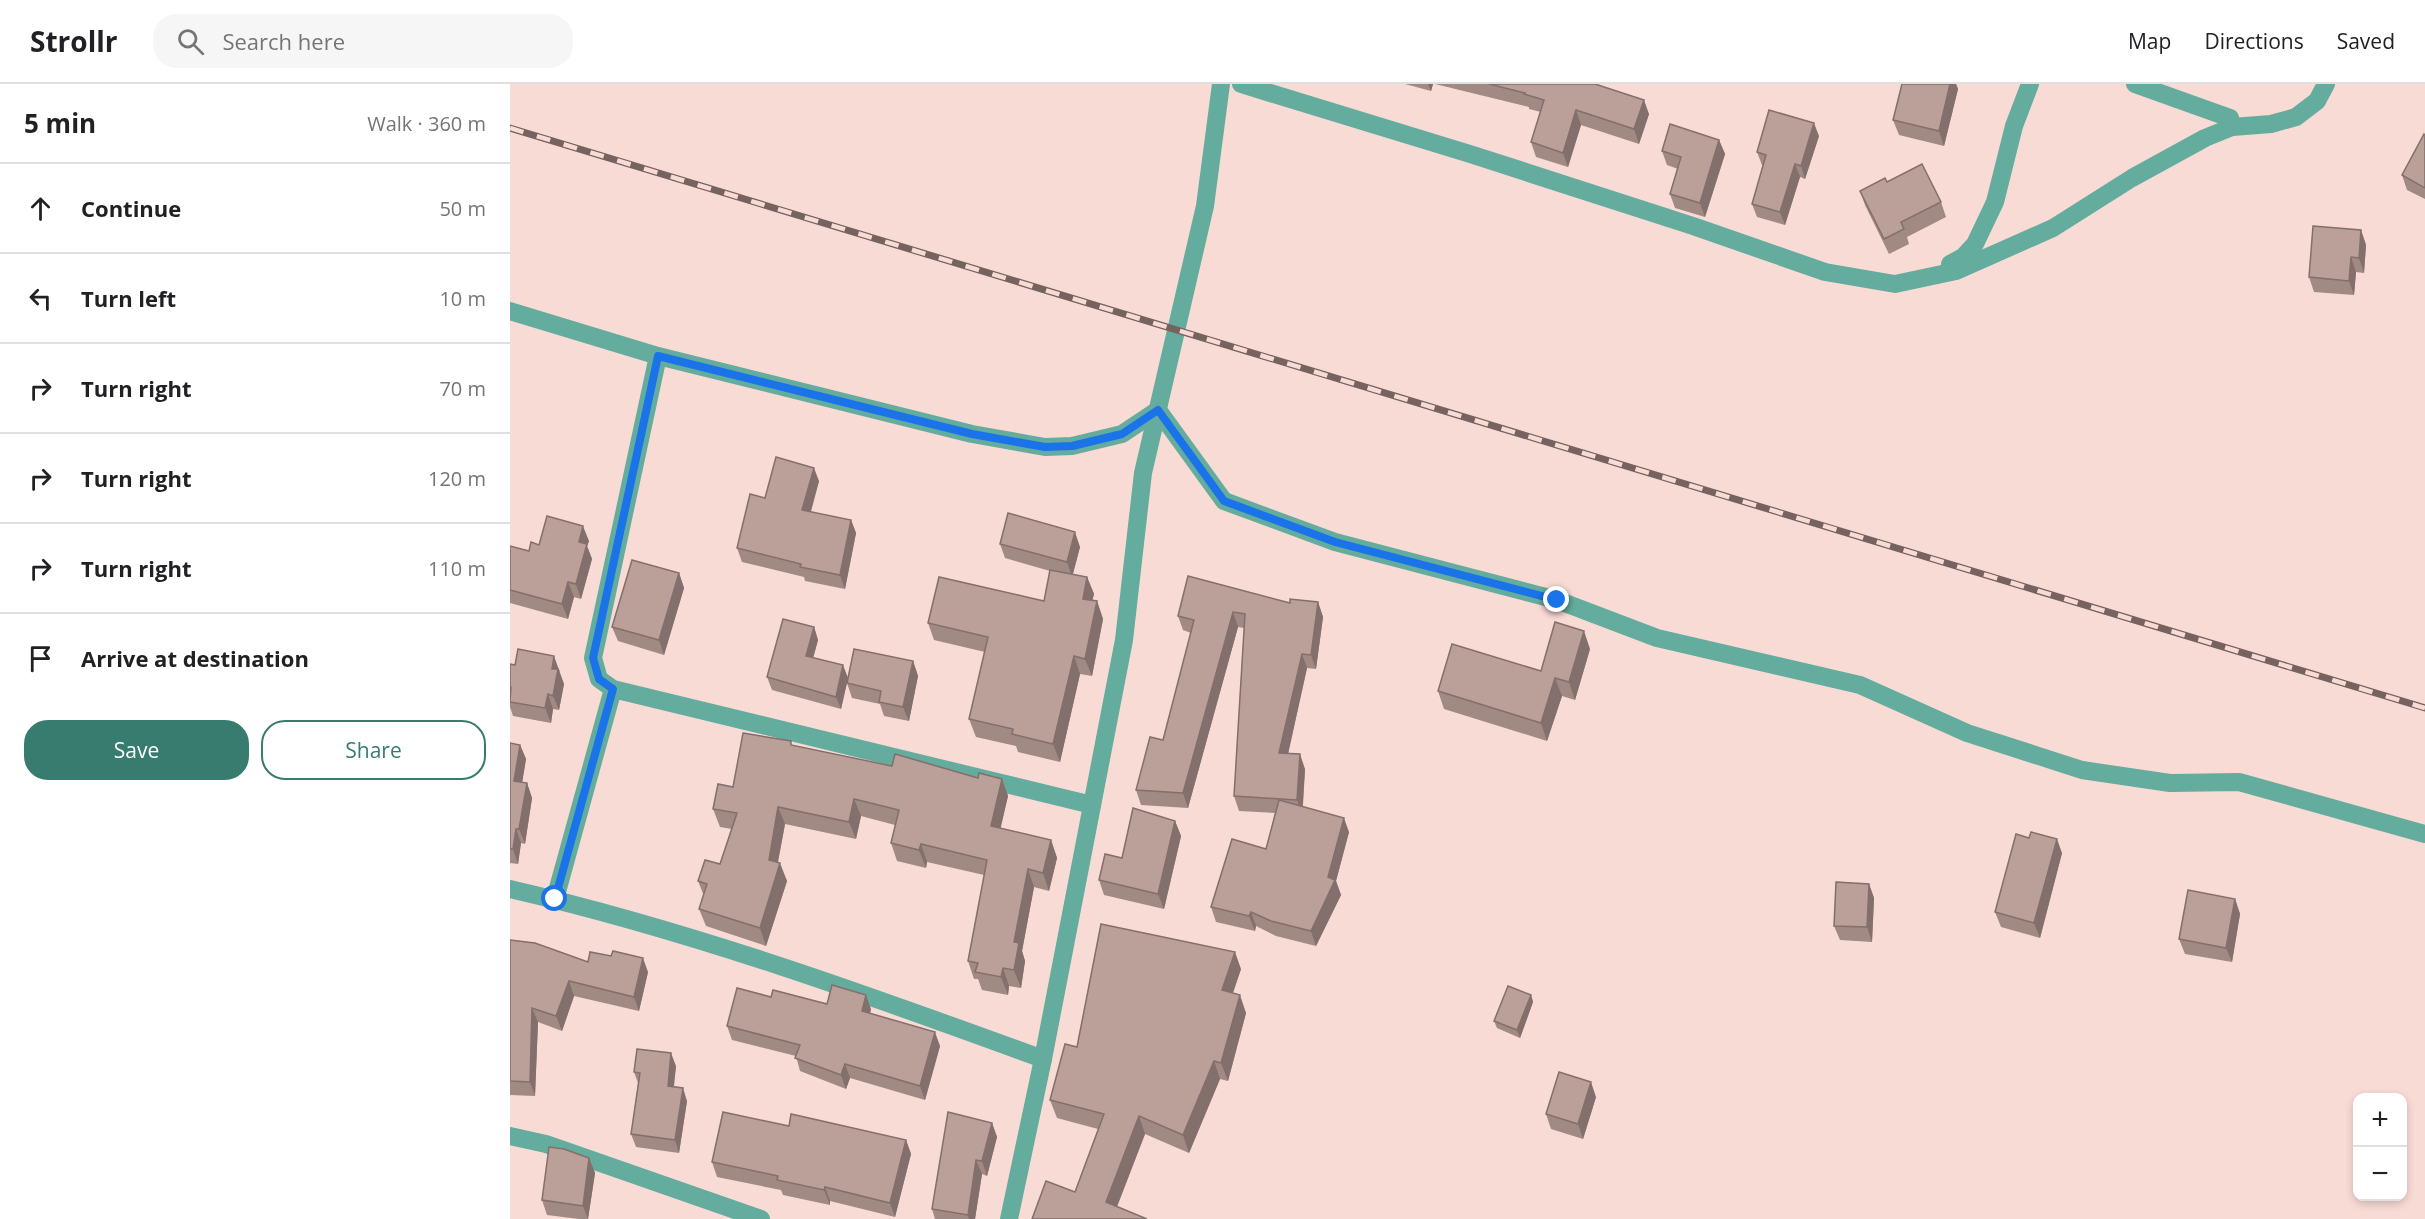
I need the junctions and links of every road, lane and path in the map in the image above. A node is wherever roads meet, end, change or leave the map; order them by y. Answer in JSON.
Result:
{"nodes":[{"id":1,"x":1221,"y":84,"type":"edge"},
{"id":2,"x":1241,"y":84,"type":"edge"},
{"id":3,"x":2030,"y":84,"type":"edge"},
{"id":4,"x":2135,"y":84,"type":"edge"},
{"id":5,"x":2326,"y":84,"type":"edge"},
{"id":6,"x":2232,"y":127,"type":"junction"},
{"id":7,"x":1928,"y":277,"type":"junction"},
{"id":8,"x":510,"y":311,"type":"edge"},
{"id":9,"x":658,"y":356,"type":"junction"},
{"id":10,"x":1158,"y":410,"type":"junction"},
{"id":11,"x":613,"y":689,"type":"junction"},
{"id":12,"x":1092,"y":805,"type":"junction"},
{"id":13,"x":2425,"y":834,"type":"edge"},
{"id":14,"x":510,"y":889,"type":"edge"},
{"id":15,"x":555,"y":899,"type":"junction"},
{"id":16,"x":1043,"y":1059,"type":"junction"},
{"id":17,"x":510,"y":1136,"type":"edge"},
{"id":18,"x":761,"y":1219,"type":"edge"},
{"id":19,"x":1009,"y":1219,"type":"edge"}],
"edges":[{"from":1,"to":10,"type":"street"},
{"from":2,"to":7,"type":"street"},
{"from":3,"to":7,"type":"street"},
{"from":4,"to":6,"type":"street"},
{"from":5,"to":6,"type":"street"},
{"from":6,"to":7,"type":"street"},
{"from":8,"to":9,"type":"street"},
{"from":9,"to":10,"type":"street"},
{"from":9,"to":11,"type":"street"},
{"from":10,"to":12,"type":"street"},
{"from":10,"to":13,"type":"street"},
{"from":11,"to":12,"type":"street"},
{"from":11,"to":15,"type":"street"},
{"from":12,"to":16,"type":"street"},
{"from":14,"to":15,"type":"street"},
{"from":15,"to":16,"type":"street"},
{"from":16,"to":19,"type":"street"},
{"from":17,"to":18,"type":"street"}]}
